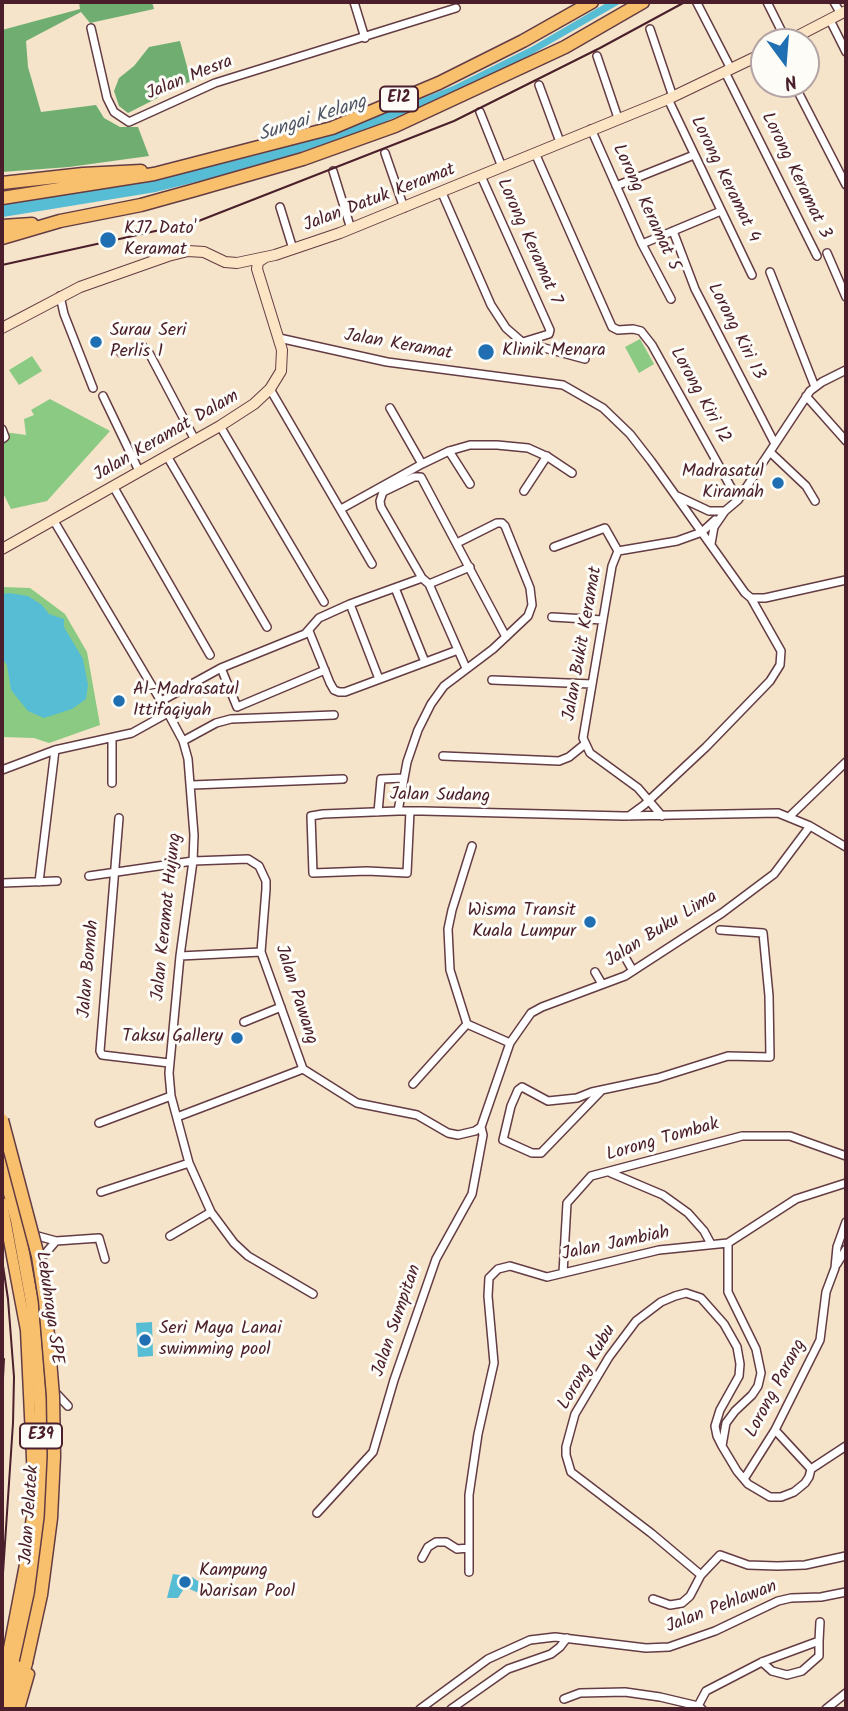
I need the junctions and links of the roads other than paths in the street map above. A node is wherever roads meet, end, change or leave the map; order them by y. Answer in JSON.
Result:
{"nodes":[{"id":1,"x":354,"y":2,"type":"edge"},
{"id":2,"x":592,"y":2,"type":"edge"},
{"id":3,"x":643,"y":2,"type":"edge"},
{"id":4,"x":767,"y":2,"type":"edge"},
{"id":5,"x":834,"y":2,"type":"edge"},
{"id":6,"x":697,"y":3,"type":"edge"},
{"id":7,"x":456,"y":8,"type":"dead end"},
{"id":8,"x":844,"y":13,"type":"edge"},
{"id":9,"x":830,"y":20,"type":"junction"},
{"id":10,"x":91,"y":28,"type":"dead end"},
{"id":11,"x":780,"y":28,"type":"edge"},
{"id":12,"x":814,"y":28,"type":"edge"},
{"id":13,"x":650,"y":29,"type":"dead end"},
{"id":14,"x":365,"y":38,"type":"junction"},
{"id":15,"x":846,"y":52,"type":"edge"},
{"id":16,"x":597,"y":56,"type":"dead end"},
{"id":17,"x":750,"y":60,"type":"edge"},
{"id":18,"x":728,"y":70,"type":"junction"},
{"id":19,"x":539,"y":85,"type":"dead end"},
{"id":20,"x":670,"y":98,"type":"junction"},
{"id":21,"x":801,"y":98,"type":"edge"},
{"id":22,"x":480,"y":112,"type":"dead end"},
{"id":23,"x":618,"y":118,"type":"junction"},
{"id":24,"x":591,"y":129,"type":"junction"},
{"id":25,"x":560,"y":142,"type":"junction"},
{"id":26,"x":385,"y":153,"type":"dead end"},
{"id":27,"x":536,"y":153,"type":"junction"},
{"id":28,"x":694,"y":155,"type":"junction"},
{"id":29,"x":502,"y":167,"type":"junction"},
{"id":30,"x":333,"y":171,"type":"dead end"},
{"id":31,"x":154,"y":174,"type":"junction"},
{"id":32,"x":481,"y":176,"type":"junction"},
{"id":33,"x":2,"y":183,"type":"edge"},
{"id":34,"x":846,"y":185,"type":"edge"},
{"id":35,"x":92,"y":186,"type":"junction"},
{"id":36,"x":616,"y":186,"type":"junction"},
{"id":37,"x":2,"y":192,"type":"edge"},
{"id":38,"x":442,"y":193,"type":"junction"},
{"id":39,"x":2,"y":198,"type":"edge"},
{"id":40,"x":280,"y":207,"type":"dead end"},
{"id":41,"x":404,"y":208,"type":"junction"},
{"id":42,"x":721,"y":211,"type":"junction"},
{"id":43,"x":60,"y":221,"type":"junction"},
{"id":44,"x":2,"y":228,"type":"edge"},
{"id":45,"x":351,"y":229,"type":"junction"},
{"id":46,"x":673,"y":232,"type":"junction"},
{"id":47,"x":2,"y":238,"type":"edge"},
{"id":48,"x":642,"y":244,"type":"junction"},
{"id":49,"x":293,"y":249,"type":"junction"},
{"id":50,"x":827,"y":253,"type":"dead end"},
{"id":51,"x":817,"y":256,"type":"dead end"},
{"id":52,"x":264,"y":258,"type":"junction"},
{"id":53,"x":244,"y":261,"type":"junction"},
{"id":54,"x":257,"y":269,"type":"junction"},
{"id":55,"x":770,"y":271,"type":"dead end"},
{"id":56,"x":752,"y":275,"type":"dead end"},
{"id":57,"x":60,"y":296,"type":"junction"},
{"id":58,"x":846,"y":298,"type":"edge"},
{"id":59,"x":671,"y":299,"type":"dead end"},
{"id":60,"x":2,"y":328,"type":"edge"},
{"id":61,"x":279,"y":338,"type":"junction"},
{"id":62,"x":522,"y":342,"type":"junction"},
{"id":63,"x":121,"y":353,"type":"dead end"},
{"id":64,"x":585,"y":359,"type":"dead end"},
{"id":65,"x":846,"y":370,"type":"edge"},
{"id":66,"x":815,"y":387,"type":"junction"},
{"id":67,"x":93,"y":388,"type":"dead end"},
{"id":68,"x":270,"y":389,"type":"junction"},
{"id":69,"x":103,"y":396,"type":"dead end"},
{"id":70,"x":806,"y":396,"type":"junction"},
{"id":71,"x":390,"y":408,"type":"dead end"},
{"id":72,"x":220,"y":426,"type":"junction"},
{"id":73,"x":2,"y":429,"type":"edge"},
{"id":74,"x":2,"y":439,"type":"edge"},
{"id":75,"x":195,"y":440,"type":"junction"},
{"id":76,"x":846,"y":441,"type":"edge"},
{"id":77,"x":775,"y":444,"type":"junction"},
{"id":78,"x":449,"y":451,"type":"junction"},
{"id":79,"x":770,"y":452,"type":"junction"},
{"id":80,"x":167,"y":456,"type":"junction"},
{"id":81,"x":547,"y":456,"type":"junction"},
{"id":82,"x":422,"y":464,"type":"junction"},
{"id":83,"x":139,"y":471,"type":"junction"},
{"id":84,"x":572,"y":473,"type":"dead end"},
{"id":85,"x":470,"y":484,"type":"dead end"},
{"id":86,"x":113,"y":486,"type":"junction"},
{"id":87,"x":524,"y":491,"type":"dead end"},
{"id":88,"x":675,"y":494,"type":"junction"},
{"id":89,"x":738,"y":500,"type":"junction"},
{"id":90,"x":815,"y":501,"type":"dead end"},
{"id":91,"x":341,"y":509,"type":"junction"},
{"id":92,"x":725,"y":511,"type":"junction"},
{"id":93,"x":54,"y":521,"type":"junction"},
{"id":94,"x":702,"y":532,"type":"junction"},
{"id":95,"x":457,"y":543,"type":"junction"},
{"id":96,"x":711,"y":545,"type":"junction"},
{"id":97,"x":554,"y":547,"type":"dead end"},
{"id":98,"x":2,"y":549,"type":"edge"},
{"id":99,"x":618,"y":551,"type":"junction"},
{"id":100,"x":372,"y":564,"type":"dead end"},
{"id":101,"x":470,"y":567,"type":"junction"},
{"id":102,"x":846,"y":580,"type":"edge"},
{"id":103,"x":426,"y":581,"type":"junction"},
{"id":104,"x":394,"y":589,"type":"junction"},
{"id":105,"x":751,"y":598,"type":"junction"},
{"id":106,"x":324,"y":602,"type":"dead end"},
{"id":107,"x":350,"y":604,"type":"junction"},
{"id":108,"x":552,"y":617,"type":"dead end"},
{"id":109,"x":604,"y":620,"type":"junction"},
{"id":110,"x":267,"y":627,"type":"dead end"},
{"id":111,"x":309,"y":631,"type":"junction"},
{"id":112,"x":506,"y":637,"type":"junction"},
{"id":113,"x":458,"y":650,"type":"junction"},
{"id":114,"x":210,"y":655,"type":"dead end"},
{"id":115,"x":425,"y":662,"type":"junction"},
{"id":116,"x":221,"y":668,"type":"junction"},
{"id":117,"x":466,"y":668,"type":"junction"},
{"id":118,"x":325,"y":670,"type":"junction"},
{"id":119,"x":379,"y":679,"type":"junction"},
{"id":120,"x":492,"y":680,"type":"dead end"},
{"id":121,"x":592,"y":684,"type":"junction"},
{"id":122,"x":161,"y":701,"type":"junction"},
{"id":123,"x":168,"y":713,"type":"junction"},
{"id":124,"x":334,"y":715,"type":"dead end"},
{"id":125,"x":112,"y":739,"type":"junction"},
{"id":126,"x":183,"y":741,"type":"junction"},
{"id":127,"x":585,"y":744,"type":"junction"},
{"id":128,"x":55,"y":750,"type":"junction"},
{"id":129,"x":443,"y":756,"type":"dead end"},
{"id":130,"x":846,"y":762,"type":"edge"},
{"id":131,"x":2,"y":770,"type":"edge"},
{"id":132,"x":404,"y":778,"type":"junction"},
{"id":133,"x":343,"y":779,"type":"dead end"},
{"id":134,"x":112,"y":783,"type":"dead end"},
{"id":135,"x":191,"y":785,"type":"junction"},
{"id":136,"x":649,"y":800,"type":"junction"},
{"id":137,"x":398,"y":811,"type":"junction"},
{"id":138,"x":410,"y":811,"type":"junction"},
{"id":139,"x":378,"y":812,"type":"junction"},
{"id":140,"x":629,"y":816,"type":"junction"},
{"id":141,"x":662,"y":816,"type":"junction"},
{"id":142,"x":790,"y":816,"type":"junction"},
{"id":143,"x":119,"y":818,"type":"dead end"},
{"id":144,"x":810,"y":826,"type":"junction"},
{"id":145,"x":472,"y":846,"type":"dead end"},
{"id":146,"x":846,"y":847,"type":"edge"},
{"id":147,"x":193,"y":861,"type":"junction"},
{"id":148,"x":114,"y":872,"type":"junction"},
{"id":149,"x":89,"y":876,"type":"dead end"},
{"id":150,"x":57,"y":881,"type":"dead end"},
{"id":151,"x":39,"y":882,"type":"junction"},
{"id":152,"x":2,"y":883,"type":"edge"},
{"id":153,"x":720,"y":930,"type":"dead end"},
{"id":154,"x":261,"y":952,"type":"junction"},
{"id":155,"x":180,"y":956,"type":"junction"},
{"id":156,"x":625,"y":957,"type":"dead end"},
{"id":157,"x":633,"y":971,"type":"junction"},
{"id":158,"x":595,"y":972,"type":"dead end"},
{"id":159,"x":603,"y":984,"type":"junction"},
{"id":160,"x":281,"y":1007,"type":"junction"},
{"id":161,"x":244,"y":1022,"type":"dead end"},
{"id":162,"x":467,"y":1024,"type":"junction"},
{"id":163,"x":510,"y":1043,"type":"junction"},
{"id":164,"x":169,"y":1063,"type":"junction"},
{"id":165,"x":303,"y":1069,"type":"junction"},
{"id":166,"x":413,"y":1083,"type":"dead end"},
{"id":167,"x":600,"y":1092,"type":"junction"},
{"id":168,"x":171,"y":1096,"type":"junction"},
{"id":169,"x":177,"y":1116,"type":"junction"},
{"id":170,"x":2,"y":1118,"type":"edge"},
{"id":171,"x":99,"y":1123,"type":"dead end"},
{"id":172,"x":481,"y":1127,"type":"junction"},
{"id":173,"x":846,"y":1156,"type":"edge"},
{"id":174,"x":2,"y":1163,"type":"edge"},
{"id":175,"x":189,"y":1163,"type":"junction"},
{"id":176,"x":611,"y":1173,"type":"junction"},
{"id":177,"x":846,"y":1183,"type":"edge"},
{"id":178,"x":101,"y":1192,"type":"dead end"},
{"id":179,"x":2,"y":1203,"type":"edge"},
{"id":180,"x":211,"y":1212,"type":"junction"},
{"id":181,"x":846,"y":1222,"type":"edge"},
{"id":182,"x":34,"y":1235,"type":"junction"},
{"id":183,"x":170,"y":1236,"type":"dead end"},
{"id":184,"x":59,"y":1240,"type":"junction"},
{"id":185,"x":728,"y":1242,"type":"junction"},
{"id":186,"x":711,"y":1244,"type":"junction"},
{"id":187,"x":846,"y":1249,"type":"edge"},
{"id":188,"x":105,"y":1259,"type":"dead end"},
{"id":189,"x":39,"y":1261,"type":"junction"},
{"id":190,"x":835,"y":1268,"type":"junction"},
{"id":191,"x":563,"y":1273,"type":"junction"},
{"id":192,"x":313,"y":1294,"type":"dead end"},
{"id":193,"x":775,"y":1430,"type":"junction"},
{"id":194,"x":722,"y":1446,"type":"junction"},
{"id":195,"x":846,"y":1446,"type":"edge"},
{"id":196,"x":811,"y":1469,"type":"junction"},
{"id":197,"x":744,"y":1479,"type":"junction"},
{"id":198,"x":317,"y":1513,"type":"dead end"},
{"id":199,"x":469,"y":1548,"type":"junction"},
{"id":200,"x":846,"y":1556,"type":"edge"},
{"id":201,"x":422,"y":1558,"type":"dead end"},
{"id":202,"x":469,"y":1572,"type":"dead end"},
{"id":203,"x":701,"y":1575,"type":"junction"},
{"id":204,"x":846,"y":1592,"type":"edge"},
{"id":205,"x":653,"y":1599,"type":"dead end"},
{"id":206,"x":820,"y":1622,"type":"dead end"},
{"id":207,"x":15,"y":1625,"type":"junction"},
{"id":208,"x":2,"y":1627,"type":"edge"},
{"id":209,"x":567,"y":1638,"type":"junction"},
{"id":210,"x":819,"y":1642,"type":"junction"},
{"id":211,"x":6,"y":1643,"type":"edge"},
{"id":212,"x":762,"y":1662,"type":"junction"},
{"id":213,"x":2,"y":1685,"type":"edge"},
{"id":214,"x":846,"y":1693,"type":"edge"},
{"id":215,"x":564,"y":1699,"type":"dead end"},
{"id":216,"x":700,"y":1708,"type":"edge"},
{"id":217,"x":832,"y":1708,"type":"edge"},
{"id":218,"x":4,"y":1709,"type":"edge"},
{"id":219,"x":17,"y":1709,"type":"edge"},
{"id":220,"x":420,"y":1709,"type":"edge"},
{"id":221,"x":451,"y":1709,"type":"edge"}],
"edges":[{"from":1,"to":14,"type":"street"},
{"from":2,"to":31,"type":"highway","number":"E12"},
{"from":3,"to":43,"type":"highway","number":"E12"},
{"from":4,"to":11,"type":"street"},
{"from":5,"to":8,"type":"street"},
{"from":6,"to":18,"type":"street","name":"Lorong Keramat 3"},
{"from":7,"to":14,"type":"street","name":"Jalan Mesra"},
{"from":8,"to":9,"type":"street"},
{"from":9,"to":12,"type":"street"},
{"from":9,"to":15,"type":"street"},
{"from":10,"to":14,"type":"street","name":"Jalan Mesra"},
{"from":13,"to":20,"type":"street","name":"Lorong Keramat 4"},
{"from":16,"to":23,"type":"street"},
{"from":17,"to":18,"type":"street","name":"Jalan Datuk Keramat"},
{"from":18,"to":20,"type":"street","name":"Jalan Datuk Keramat"},
{"from":18,"to":51,"type":"street","name":"Lorong Keramat 3"},
{"from":19,"to":25,"type":"street"},
{"from":20,"to":23,"type":"street","name":"Jalan Datuk Keramat"},
{"from":20,"to":28,"type":"street","name":"Lorong Keramat 4"},
{"from":21,"to":34,"type":"street"},
{"from":22,"to":29,"type":"street"},
{"from":23,"to":24,"type":"street","name":"Jalan Datuk Keramat"},
{"from":24,"to":25,"type":"street","name":"Jalan Datuk Keramat"},
{"from":24,"to":36,"type":"street","name":"Lorong Keramat 5"},
{"from":25,"to":27,"type":"street","name":"Jalan Datuk Keramat"},
{"from":26,"to":41,"type":"street"},
{"from":27,"to":29,"type":"street","name":"Jalan Datuk Keramat"},
{"from":27,"to":89,"type":"street","name":"Lorong Kiri 12"},
{"from":28,"to":36,"type":"street"},
{"from":28,"to":42,"type":"street","name":"Lorong Keramat 4"},
{"from":29,"to":32,"type":"street","name":"Jalan Datuk Keramat"},
{"from":30,"to":45,"type":"street"},
{"from":31,"to":33,"type":"highway"},
{"from":31,"to":35,"type":"highway","number":"E12"},
{"from":32,"to":38,"type":"street","name":"Jalan Datuk Keramat"},
{"from":32,"to":62,"type":"street","name":"Lorong Keramat 7"},
{"from":35,"to":37,"type":"highway"},
{"from":35,"to":39,"type":"highway","number":"E12"},
{"from":36,"to":48,"type":"street","name":"Lorong Keramat 5"},
{"from":38,"to":41,"type":"street","name":"Jalan Datuk Keramat"},
{"from":38,"to":62,"type":"street"},
{"from":40,"to":49,"type":"street"},
{"from":41,"to":45,"type":"street","name":"Jalan Datuk Keramat"},
{"from":42,"to":46,"type":"street"},
{"from":42,"to":56,"type":"street","name":"Lorong Keramat 4"},
{"from":43,"to":44,"type":"highway","number":"E12"},
{"from":43,"to":47,"type":"highway"},
{"from":45,"to":49,"type":"street","name":"Jalan Datuk Keramat"},
{"from":46,"to":48,"type":"street"},
{"from":46,"to":77,"type":"street","name":"Lorong Kiri 13"},
{"from":48,"to":59,"type":"street","name":"Lorong Keramat 5"},
{"from":49,"to":52,"type":"street","name":"Jalan Datuk Keramat"},
{"from":50,"to":58,"type":"street"},
{"from":52,"to":53,"type":"street","name":"Jalan Datuk Keramat"},
{"from":52,"to":54,"type":"street"},
{"from":53,"to":54,"type":"street"},
{"from":53,"to":57,"type":"street","name":"Jalan Datuk Keramat"},
{"from":54,"to":61,"type":"street"},
{"from":55,"to":66,"type":"street"},
{"from":57,"to":60,"type":"street","name":"Jalan Datuk Keramat"},
{"from":57,"to":67,"type":"street"},
{"from":61,"to":68,"type":"street"},
{"from":61,"to":88,"type":"street","name":"Jalan Keramat"},
{"from":62,"to":64,"type":"street"},
{"from":63,"to":75,"type":"street"},
{"from":65,"to":66,"type":"street"},
{"from":66,"to":70,"type":"street"},
{"from":68,"to":72,"type":"street","name":"Jalan Keramat Dalam"},
{"from":68,"to":91,"type":"street"},
{"from":69,"to":83,"type":"street"},
{"from":70,"to":76,"type":"street"},
{"from":70,"to":77,"type":"street"},
{"from":71,"to":82,"type":"street"},
{"from":72,"to":75,"type":"street","name":"Jalan Keramat Dalam"},
{"from":72,"to":106,"type":"street"},
{"from":73,"to":74,"type":"street"},
{"from":75,"to":80,"type":"street","name":"Jalan Keramat Dalam"},
{"from":77,"to":79,"type":"street"},
{"from":78,"to":81,"type":"street"},
{"from":78,"to":82,"type":"street"},
{"from":78,"to":85,"type":"street"},
{"from":79,"to":89,"type":"street"},
{"from":79,"to":90,"type":"street"},
{"from":80,"to":83,"type":"street","name":"Jalan Keramat Dalam"},
{"from":80,"to":110,"type":"street"},
{"from":81,"to":84,"type":"street"},
{"from":81,"to":87,"type":"street"},
{"from":82,"to":91,"type":"street"},
{"from":83,"to":86,"type":"street","name":"Jalan Keramat Dalam"},
{"from":86,"to":93,"type":"street","name":"Jalan Keramat Dalam"},
{"from":86,"to":114,"type":"street"},
{"from":88,"to":92,"type":"street","name":"Jalan Keramat"},
{"from":88,"to":94,"type":"street","name":"Jalan Keramat"},
{"from":89,"to":92,"type":"street"},
{"from":91,"to":100,"type":"street"},
{"from":92,"to":94,"type":"street"},
{"from":92,"to":96,"type":"street"},
{"from":93,"to":98,"type":"street","name":"Jalan Keramat Dalam"},
{"from":93,"to":122,"type":"street","name":"Jalan Keramat Hujung"},
{"from":94,"to":96,"type":"street","name":"Jalan Keramat"},
{"from":94,"to":99,"type":"street","name":"Jalan Bukit Keramat"},
{"from":95,"to":101,"type":"street"},
{"from":95,"to":103,"type":"street"},
{"from":95,"to":112,"type":"street"},
{"from":96,"to":105,"type":"street","name":"Jalan Keramat"},
{"from":97,"to":99,"type":"street"},
{"from":99,"to":109,"type":"street","name":"Jalan Bukit Keramat"},
{"from":101,"to":103,"type":"street"},
{"from":101,"to":112,"type":"street"},
{"from":102,"to":105,"type":"street"},
{"from":103,"to":104,"type":"street"},
{"from":103,"to":113,"type":"street"},
{"from":104,"to":107,"type":"street"},
{"from":104,"to":115,"type":"street"},
{"from":105,"to":136,"type":"street"},
{"from":107,"to":111,"type":"street"},
{"from":107,"to":119,"type":"street"},
{"from":108,"to":109,"type":"street"},
{"from":109,"to":121,"type":"street","name":"Jalan Bukit Keramat"},
{"from":111,"to":116,"type":"street"},
{"from":111,"to":118,"type":"street"},
{"from":112,"to":117,"type":"street"},
{"from":113,"to":115,"type":"street"},
{"from":113,"to":117,"type":"street"},
{"from":115,"to":119,"type":"street"},
{"from":116,"to":118,"type":"street"},
{"from":116,"to":122,"type":"street"},
{"from":117,"to":132,"type":"street"},
{"from":118,"to":119,"type":"street"},
{"from":120,"to":121,"type":"street"},
{"from":121,"to":127,"type":"street","name":"Jalan Bukit Keramat"},
{"from":122,"to":123,"type":"street","name":"Jalan Keramat Hujung"},
{"from":123,"to":125,"type":"street"},
{"from":123,"to":126,"type":"street","name":"Jalan Keramat Hujung"},
{"from":124,"to":126,"type":"street"},
{"from":125,"to":128,"type":"street"},
{"from":125,"to":134,"type":"street"},
{"from":126,"to":135,"type":"street","name":"Jalan Keramat Hujung"},
{"from":127,"to":129,"type":"street"},
{"from":127,"to":136,"type":"street","name":"Jalan Bukit Keramat"},
{"from":128,"to":131,"type":"street"},
{"from":128,"to":151,"type":"street"},
{"from":130,"to":142,"type":"street"},
{"from":132,"to":137,"type":"street"},
{"from":132,"to":139,"type":"street"},
{"from":133,"to":135,"type":"street"},
{"from":135,"to":147,"type":"street","name":"Jalan Keramat Hujung"},
{"from":136,"to":140,"type":"street"},
{"from":136,"to":141,"type":"street","name":"Jalan Bukit Keramat"},
{"from":137,"to":138,"type":"street","name":"Jalan Sudang"},
{"from":137,"to":139,"type":"street","name":"Jalan Sudang"},
{"from":138,"to":139,"type":"street","name":"Jalan Sudang"},
{"from":138,"to":140,"type":"street","name":"Jalan Sudang"},
{"from":140,"to":141,"type":"street","name":"Jalan Sudang"},
{"from":141,"to":142,"type":"street","name":"Jalan Sudang"},
{"from":142,"to":144,"type":"street"},
{"from":143,"to":148,"type":"street","name":"Jalan Bomoh"},
{"from":144,"to":146,"type":"street"},
{"from":144,"to":157,"type":"street","name":"Jalan Buku Lima"},
{"from":145,"to":162,"type":"street"},
{"from":147,"to":148,"type":"street","name":"Jalan Pawang"},
{"from":147,"to":154,"type":"street","name":"Jalan Pawang"},
{"from":147,"to":155,"type":"street","name":"Jalan Keramat Hujung"},
{"from":148,"to":149,"type":"street","name":"Jalan Pawang"},
{"from":148,"to":164,"type":"street","name":"Jalan Bomoh"},
{"from":150,"to":151,"type":"street"},
{"from":151,"to":152,"type":"street"},
{"from":153,"to":167,"type":"street"},
{"from":154,"to":155,"type":"street"},
{"from":154,"to":160,"type":"street","name":"Jalan Pawang"},
{"from":155,"to":164,"type":"street","name":"Jalan Keramat Hujung"},
{"from":156,"to":157,"type":"street"},
{"from":157,"to":159,"type":"street","name":"Jalan Buku Lima"},
{"from":158,"to":159,"type":"street"},
{"from":159,"to":163,"type":"street","name":"Jalan Buku Lima"},
{"from":160,"to":161,"type":"street"},
{"from":160,"to":165,"type":"street","name":"Jalan Pawang"},
{"from":162,"to":163,"type":"street"},
{"from":162,"to":166,"type":"street"},
{"from":163,"to":172,"type":"street","name":"Jalan Buku Lima"},
{"from":164,"to":168,"type":"street","name":"Jalan Keramat Hujung"},
{"from":165,"to":169,"type":"street","name":"Jalan Pawang"},
{"from":165,"to":172,"type":"street"},
{"from":167,"to":167,"type":"street"},
{"from":168,"to":169,"type":"street","name":"Jalan Keramat Hujung"},
{"from":168,"to":171,"type":"street"},
{"from":169,"to":175,"type":"street","name":"Jalan Keramat Hujung"},
{"from":170,"to":182,"type":"main road","name":"Jalan Jelatek"},
{"from":170,"to":219,"type":"highway","name":"Lebuhraya SPE","number":"E39","bridge":true},
{"from":172,"to":198,"type":"street","name":"Jalan Sumpitan"},
{"from":173,"to":176,"type":"street","name":"Lorong Tombak"},
{"from":174,"to":218,"type":"highway","name":"Lebuhraya SPE","number":"E39"},
{"from":175,"to":178,"type":"street"},
{"from":175,"to":180,"type":"street","name":"Jalan Keramat Hujung"},
{"from":176,"to":186,"type":"street"},
{"from":176,"to":191,"type":"street","name":"Lorong Tombak"},
{"from":177,"to":185,"type":"street","name":"Jalan Jambiah"},
{"from":179,"to":207,"type":"main road","name":"Jalan Jelatek"},
{"from":180,"to":183,"type":"street"},
{"from":180,"to":192,"type":"street","name":"Jalan Keramat Hujung"},
{"from":181,"to":190,"type":"street","name":"Lorong Parang"},
{"from":182,"to":184,"type":"street"},
{"from":182,"to":189,"type":"main road","name":"Jalan Jelatek"},
{"from":184,"to":188,"type":"street"},
{"from":184,"to":189,"type":"street"},
{"from":185,"to":186,"type":"street","name":"Jalan Jambiah"},
{"from":185,"to":194,"type":"street"},
{"from":186,"to":191,"type":"street","name":"Jalan Jambiah"},
{"from":187,"to":190,"type":"street","name":"Lorong Parang"},
{"from":189,"to":219,"type":"main road","name":"Jalan Jelatek"},
{"from":190,"to":193,"type":"street","name":"Lorong Parang"},
{"from":191,"to":199,"type":"street","name":"Jalan Jambiah"},
{"from":193,"to":196,"type":"street"},
{"from":193,"to":197,"type":"street","name":"Lorong Parang"},
{"from":194,"to":197,"type":"street"},
{"from":194,"to":203,"type":"street","name":"Lorong Kubu"},
{"from":195,"to":196,"type":"street"},
{"from":196,"to":197,"type":"street"},
{"from":199,"to":201,"type":"street"},
{"from":199,"to":202,"type":"street"},
{"from":200,"to":203,"type":"street"},
{"from":203,"to":205,"type":"street"},
{"from":204,"to":209,"type":"street","name":"Jalan Pehlawan"},
{"from":206,"to":210,"type":"street"},
{"from":207,"to":208,"type":"street"},
{"from":207,"to":211,"type":"main road","name":"Jalan Jelatek"},
{"from":209,"to":220,"type":"street","name":"Jalan Pehlawan"},
{"from":209,"to":221,"type":"street"},
{"from":210,"to":212,"type":"street"},
{"from":210,"to":212,"type":"street"},
{"from":211,"to":213,"type":"main road","name":"Jalan Jelatek"},
{"from":212,"to":216,"type":"street"},
{"from":214,"to":217,"type":"street"},
{"from":215,"to":216,"type":"street"}]}
